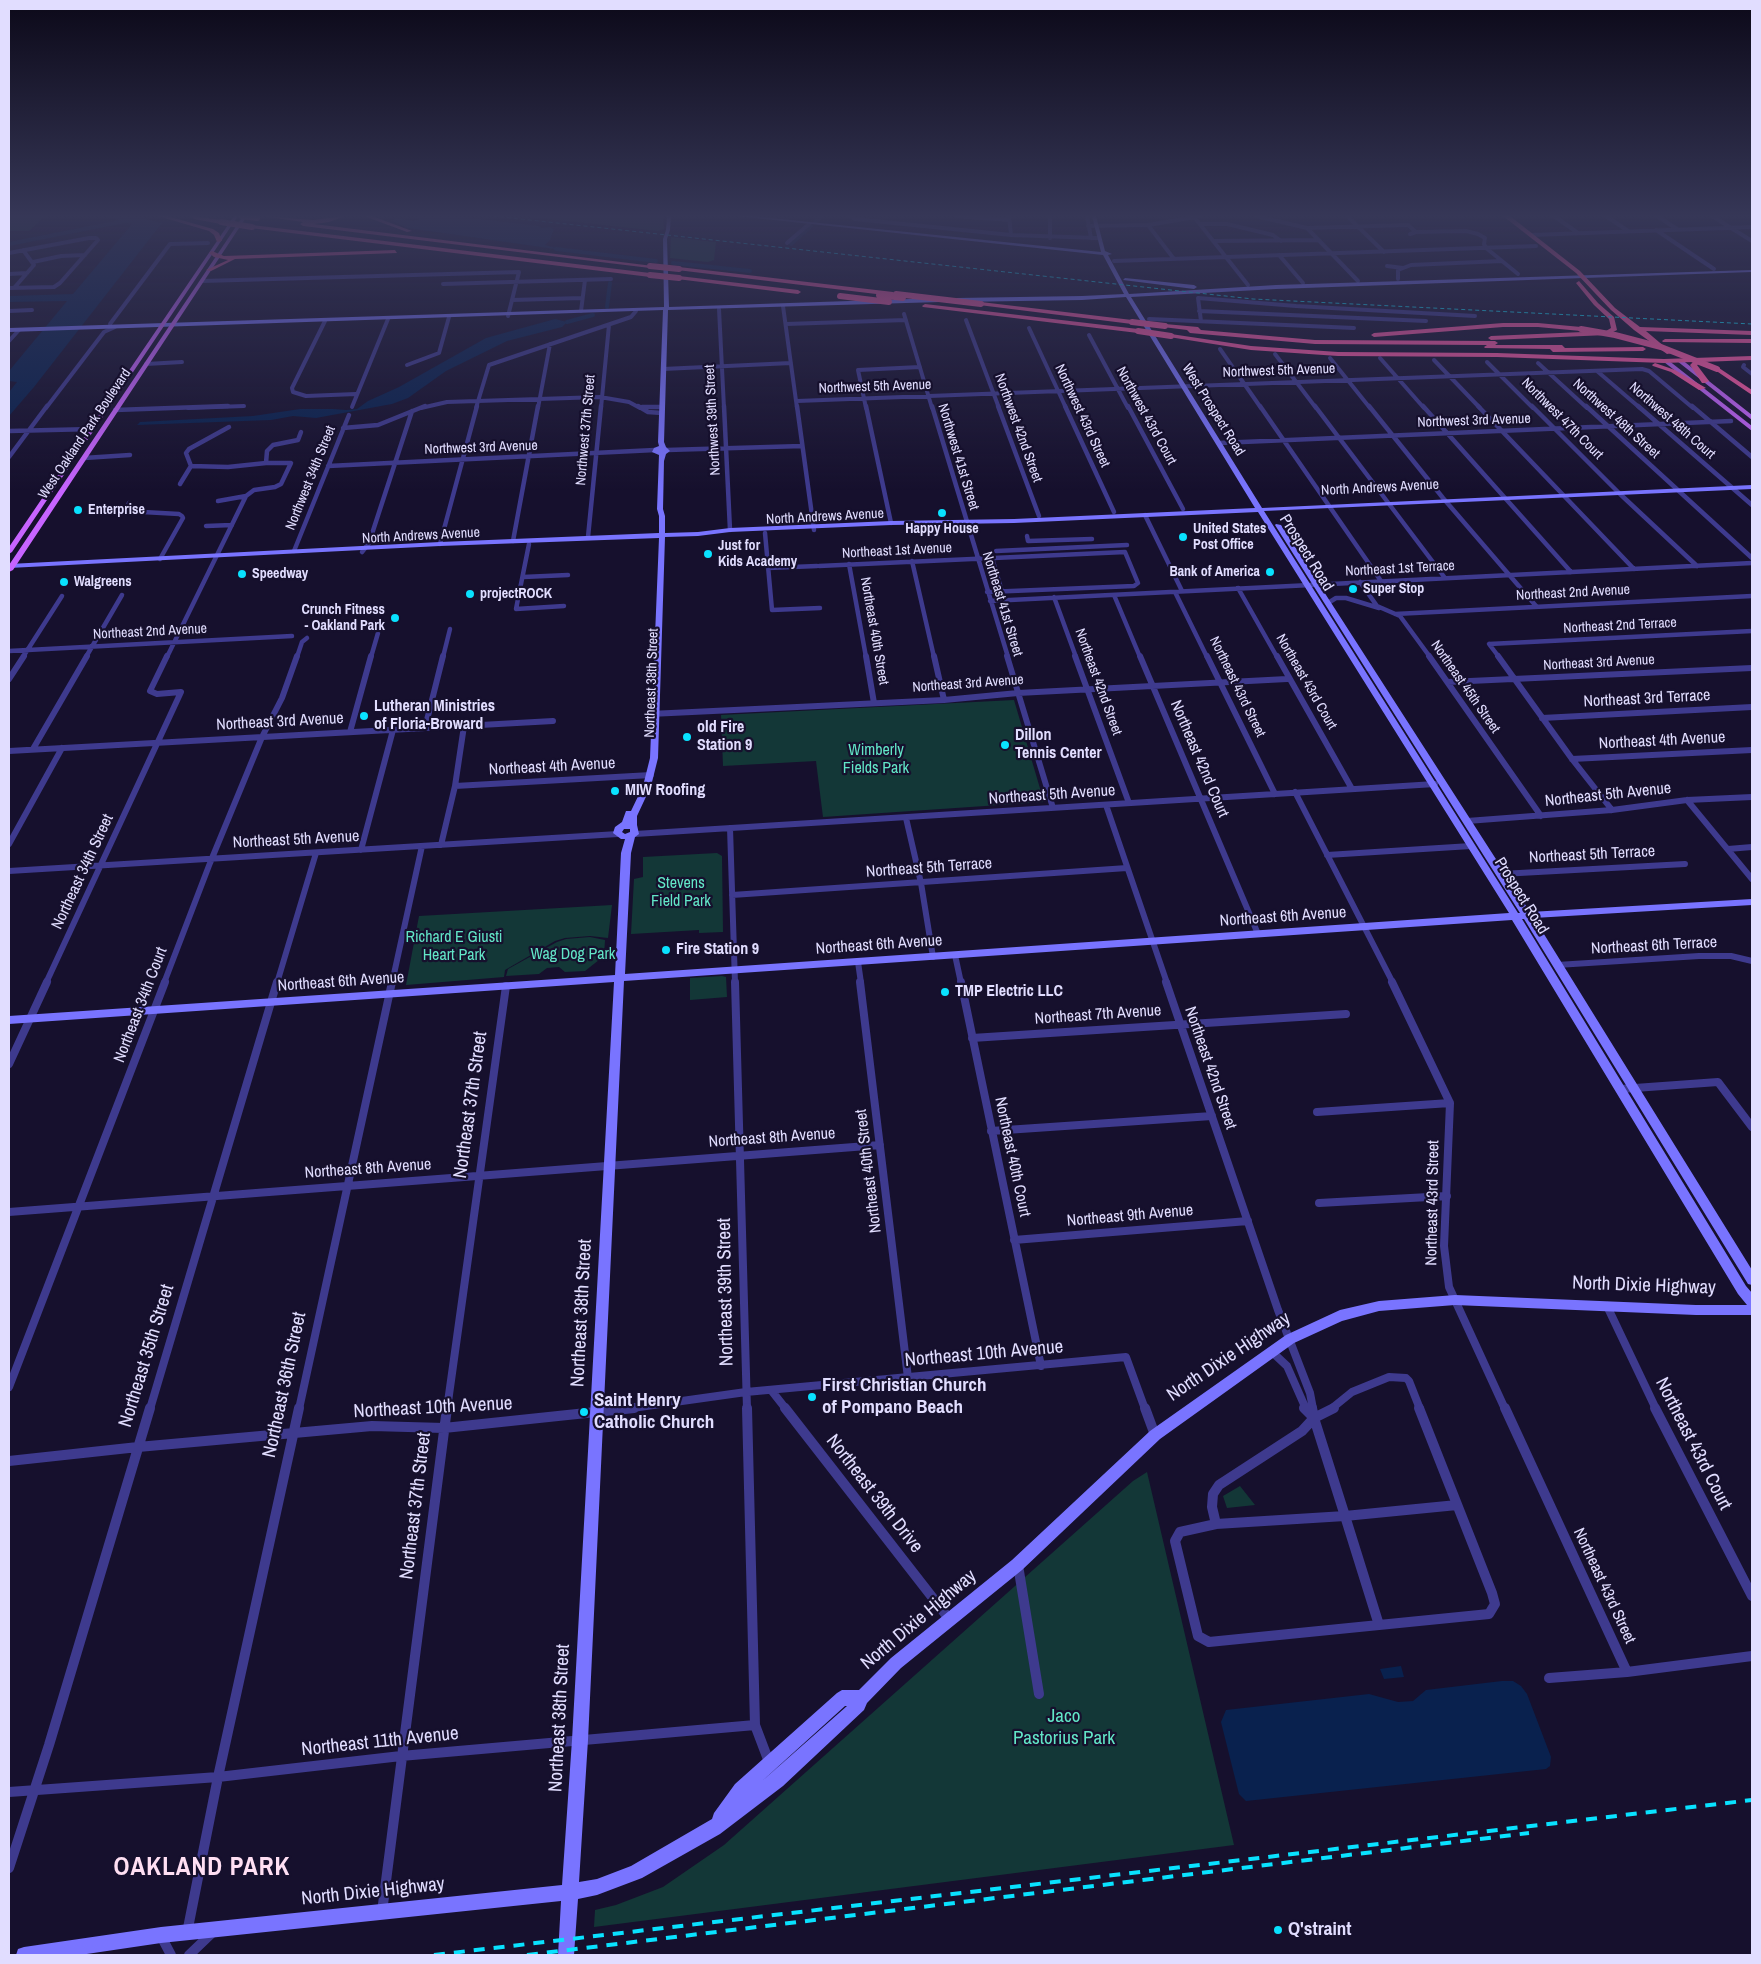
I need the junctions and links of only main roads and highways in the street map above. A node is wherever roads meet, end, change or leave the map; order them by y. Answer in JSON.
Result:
{"nodes":[{"id":1,"x":175,"y":308,"type":"edge"},
{"id":2,"x":184,"y":308,"type":"edge"},
{"id":3,"x":694,"y":308,"type":"edge"},
{"id":4,"x":748,"y":308,"type":"edge"},
{"id":5,"x":942,"y":308,"type":"edge"},
{"id":6,"x":956,"y":308,"type":"edge"},
{"id":7,"x":1003,"y":308,"type":"edge"},
{"id":8,"x":1005,"y":308,"type":"edge"},
{"id":9,"x":1139,"y":308,"type":"edge"},
{"id":10,"x":1140,"y":308,"type":"edge"},
{"id":11,"x":1600,"y":308,"type":"edge"},
{"id":12,"x":1612,"y":308,"type":"edge"},
{"id":13,"x":664,"y":309,"type":"junction"},
{"id":14,"x":509,"y":314,"type":"junction"},
{"id":15,"x":388,"y":318,"type":"junction"},
{"id":16,"x":1612,"y":318,"type":"junction"},
{"id":17,"x":1624,"y":318,"type":"junction"},
{"id":18,"x":288,"y":320,"type":"junction"},
{"id":19,"x":164,"y":324,"type":"junction"},
{"id":20,"x":173,"y":324,"type":"junction"},
{"id":21,"x":112,"y":326,"type":"junction"},
{"id":22,"x":43,"y":327,"type":"junction"},
{"id":23,"x":1135,"y":327,"type":"junction"},
{"id":24,"x":9,"y":329,"type":"edge"},
{"id":25,"x":1638,"y":329,"type":"junction"},
{"id":26,"x":1672,"y":329,"type":"junction"},
{"id":27,"x":1168,"y":331,"type":"junction"},
{"id":28,"x":1630,"y":332,"type":"junction"},
{"id":29,"x":1752,"y":333,"type":"edge"},
{"id":30,"x":1262,"y":336,"type":"junction"},
{"id":31,"x":1441,"y":340,"type":"junction"},
{"id":32,"x":1752,"y":344,"type":"edge"},
{"id":33,"x":1637,"y":345,"type":"junction"},
{"id":34,"x":1670,"y":345,"type":"junction"},
{"id":35,"x":1685,"y":349,"type":"dead end"},
{"id":36,"x":1575,"y":358,"type":"junction"},
{"id":37,"x":1752,"y":358,"type":"edge"},
{"id":38,"x":1679,"y":360,"type":"junction"},
{"id":39,"x":1700,"y":360,"type":"junction"},
{"id":40,"x":139,"y":361,"type":"junction"},
{"id":41,"x":1666,"y":361,"type":"junction"},
{"id":42,"x":145,"y":365,"type":"junction"},
{"id":43,"x":1703,"y":385,"type":"junction"},
{"id":44,"x":1187,"y":386,"type":"junction"},
{"id":45,"x":1752,"y":394,"type":"edge"},
{"id":46,"x":116,"y":395,"type":"junction"},
{"id":47,"x":116,"y":410,"type":"junction"},
{"id":48,"x":1752,"y":418,"type":"edge"},
{"id":49,"x":93,"y":429,"type":"junction"},
{"id":50,"x":1752,"y":429,"type":"edge"},
{"id":51,"x":92,"y":444,"type":"junction"},
{"id":52,"x":63,"y":472,"type":"junction"},
{"id":53,"x":1752,"y":485,"type":"edge"},
{"id":54,"x":59,"y":495,"type":"junction"},
{"id":55,"x":1263,"y":508,"type":"junction"},
{"id":56,"x":1110,"y":514,"type":"junction"},
{"id":57,"x":1010,"y":520,"type":"junction"},
{"id":58,"x":923,"y":523,"type":"junction"},
{"id":59,"x":813,"y":528,"type":"junction"},
{"id":60,"x":698,"y":534,"type":"junction"},
{"id":61,"x":659,"y":535,"type":"junction"},
{"id":62,"x":626,"y":536,"type":"junction"},
{"id":63,"x":540,"y":539,"type":"junction"},
{"id":64,"x":513,"y":540,"type":"junction"},
{"id":65,"x":529,"y":544,"type":"junction"},
{"id":66,"x":505,"y":545,"type":"junction"},
{"id":67,"x":367,"y":548,"type":"junction"},
{"id":68,"x":9,"y":552,"type":"edge"},
{"id":69,"x":217,"y":556,"type":"junction"},
{"id":70,"x":10,"y":567,"type":"edge"},
{"id":71,"x":1368,"y":675,"type":"junction"},
{"id":72,"x":1752,"y":902,"type":"edge"},
{"id":73,"x":1515,"y":916,"type":"junction"},
{"id":74,"x":1527,"y":916,"type":"junction"},
{"id":75,"x":620,"y":978,"type":"junction"},
{"id":76,"x":9,"y":1020,"type":"edge"},
{"id":77,"x":1752,"y":1280,"type":"edge"},
{"id":78,"x":1752,"y":1301,"type":"edge"},
{"id":79,"x":1752,"y":1310,"type":"edge"},
{"id":80,"x":862,"y":1698,"type":"junction"},
{"id":81,"x":714,"y":1828,"type":"junction"},
{"id":82,"x":570,"y":1892,"type":"junction"},
{"id":83,"x":24,"y":1955,"type":"edge"},
{"id":84,"x":566,"y":1955,"type":"edge"}],
"edges":[{"from":1,"to":19,"type":"main road","name":"West Oakland Park Boulevard"},
{"from":2,"to":20,"type":"main road","name":"West Oakland Park Boulevard"},
{"from":3,"to":13,"type":"main road"},
{"from":4,"to":13,"type":"main road"},
{"from":5,"to":23,"type":"highway","bridge":true},
{"from":6,"to":23,"type":"highway","bridge":true},
{"from":7,"to":23,"type":"highway"},
{"from":8,"to":23,"type":"highway","bridge":true},
{"from":9,"to":44,"type":"main road","name":"West Prospect Road"},
{"from":10,"to":44,"type":"main road","name":"West Prospect Road"},
{"from":11,"to":16,"type":"highway"},
{"from":12,"to":17,"type":"highway"},
{"from":13,"to":14,"type":"main road"},
{"from":13,"to":14,"type":"main road"},
{"from":13,"to":61,"type":"main road","name":"Northeast 38th Street"},
{"from":14,"to":15,"type":"main road"},
{"from":14,"to":15,"type":"main road"},
{"from":15,"to":18,"type":"main road"},
{"from":15,"to":18,"type":"main road"},
{"from":16,"to":28,"type":"highway"},
{"from":16,"to":31,"type":"highway"},
{"from":17,"to":25,"type":"highway"},
{"from":17,"to":26,"type":"highway"},
{"from":18,"to":20,"type":"main road"},
{"from":18,"to":20,"type":"main road"},
{"from":19,"to":20,"type":"main road"},
{"from":19,"to":21,"type":"main road"},
{"from":19,"to":40,"type":"main road","name":"West Oakland Park Boulevard"},
{"from":20,"to":42,"type":"main road","name":"West Oakland Park Boulevard"},
{"from":21,"to":22,"type":"main road"},
{"from":21,"to":22,"type":"main road"},
{"from":22,"to":24,"type":"main road"},
{"from":22,"to":24,"type":"main road"},
{"from":23,"to":27,"type":"highway","bridge":true},
{"from":23,"to":27,"type":"highway","bridge":true},
{"from":25,"to":26,"type":"highway"},
{"from":25,"to":28,"type":"highway"},
{"from":25,"to":38,"type":"highway"},
{"from":26,"to":29,"type":"highway"},
{"from":27,"to":30,"type":"highway"},
{"from":27,"to":33,"type":"highway"},
{"from":27,"to":36,"type":"highway"},
{"from":28,"to":41,"type":"highway"},
{"from":30,"to":31,"type":"highway"},
{"from":30,"to":45,"type":"highway","bridge":true},
{"from":31,"to":33,"type":"highway"},
{"from":32,"to":34,"type":"highway"},
{"from":33,"to":34,"type":"highway","bridge":true},
{"from":33,"to":34,"type":"highway","bridge":true},
{"from":34,"to":35,"type":"highway"},
{"from":36,"to":41,"type":"highway"},
{"from":36,"to":43,"type":"highway"},
{"from":37,"to":39,"type":"highway"},
{"from":38,"to":39,"type":"highway"},
{"from":38,"to":41,"type":"highway"},
{"from":38,"to":43,"type":"main road"},
{"from":39,"to":43,"type":"highway"},
{"from":40,"to":42,"type":"main road"},
{"from":40,"to":46,"type":"main road","name":"West Oakland Park Boulevard"},
{"from":41,"to":43,"type":"main road"},
{"from":42,"to":47,"type":"main road","name":"West Oakland Park Boulevard"},
{"from":43,"to":48,"type":"main road"},
{"from":43,"to":50,"type":"main road"},
{"from":44,"to":55,"type":"main road","name":"West Prospect Road"},
{"from":46,"to":47,"type":"main road"},
{"from":46,"to":49,"type":"main road","name":"West Oakland Park Boulevard"},
{"from":47,"to":51,"type":"main road","name":"West Oakland Park Boulevard"},
{"from":49,"to":51,"type":"main road"},
{"from":49,"to":52,"type":"main road","name":"West Oakland Park Boulevard"},
{"from":51,"to":54,"type":"main road","name":"West Oakland Park Boulevard"},
{"from":52,"to":54,"type":"main road"},
{"from":52,"to":68,"type":"main road","name":"West Oakland Park Boulevard"},
{"from":53,"to":55,"type":"main road","name":"North Andrews Avenue"},
{"from":54,"to":70,"type":"main road","name":"West Oakland Park Boulevard"},
{"from":55,"to":56,"type":"main road","name":"North Andrews Avenue"},
{"from":55,"to":56,"type":"main road","name":"North Andrews Avenue"},
{"from":55,"to":71,"type":"main road","name":"Prospect Road"},
{"from":55,"to":71,"type":"main road","name":"Prospect Road"},
{"from":56,"to":57,"type":"main road","name":"North Andrews Avenue"},
{"from":56,"to":57,"type":"main road","name":"North Andrews Avenue"},
{"from":57,"to":58,"type":"main road","name":"North Andrews Avenue"},
{"from":58,"to":59,"type":"main road","name":"North Andrews Avenue"},
{"from":58,"to":59,"type":"main road","name":"North Andrews Avenue"},
{"from":59,"to":60,"type":"main road","name":"North Andrews Avenue"},
{"from":59,"to":60,"type":"main road","name":"North Andrews Avenue"},
{"from":60,"to":61,"type":"main road","name":"North Andrews Avenue"},
{"from":61,"to":62,"type":"main road","name":"North Andrews Avenue"},
{"from":61,"to":75,"type":"main road","name":"Northeast 38th Street"},
{"from":62,"to":63,"type":"main road","name":"North Andrews Avenue"},
{"from":62,"to":65,"type":"main road","name":"North Andrews Avenue"},
{"from":63,"to":64,"type":"main road","name":"North Andrews Avenue"},
{"from":63,"to":65,"type":"main road"},
{"from":64,"to":66,"type":"main road"},
{"from":64,"to":67,"type":"main road","name":"North Andrews Avenue"},
{"from":65,"to":66,"type":"main road","name":"North Andrews Avenue"},
{"from":66,"to":67,"type":"main road","name":"North Andrews Avenue"},
{"from":67,"to":69,"type":"main road","name":"North Andrews Avenue"},
{"from":67,"to":69,"type":"main road","name":"North Andrews Avenue"},
{"from":69,"to":70,"type":"main road","name":"North Andrews Avenue"},
{"from":71,"to":73,"type":"main road","name":"Prospect Road"},
{"from":71,"to":74,"type":"main road","name":"Prospect Road"},
{"from":72,"to":74,"type":"main road","name":"Northeast 6th Avenue"},
{"from":73,"to":74,"type":"main road","name":"Northeast 6th Avenue"},
{"from":73,"to":75,"type":"main road","name":"Northeast 6th Avenue"},
{"from":73,"to":78,"type":"main road","name":"Prospect Road"},
{"from":74,"to":77,"type":"main road","name":"Prospect Road"},
{"from":75,"to":76,"type":"main road","name":"Northeast 6th Avenue"},
{"from":75,"to":82,"type":"main road","name":"Northeast 38th Street"},
{"from":79,"to":80,"type":"main road","name":"North Dixie Highway"},
{"from":80,"to":81,"type":"main road","name":"North Dixie Highway"},
{"from":80,"to":81,"type":"main road","name":"North Dixie Highway"},
{"from":81,"to":82,"type":"main road","name":"North Dixie Highway"},
{"from":82,"to":83,"type":"main road","name":"North Dixie Highway"},
{"from":82,"to":84,"type":"main road","name":"Northeast 38th Street"}]}
